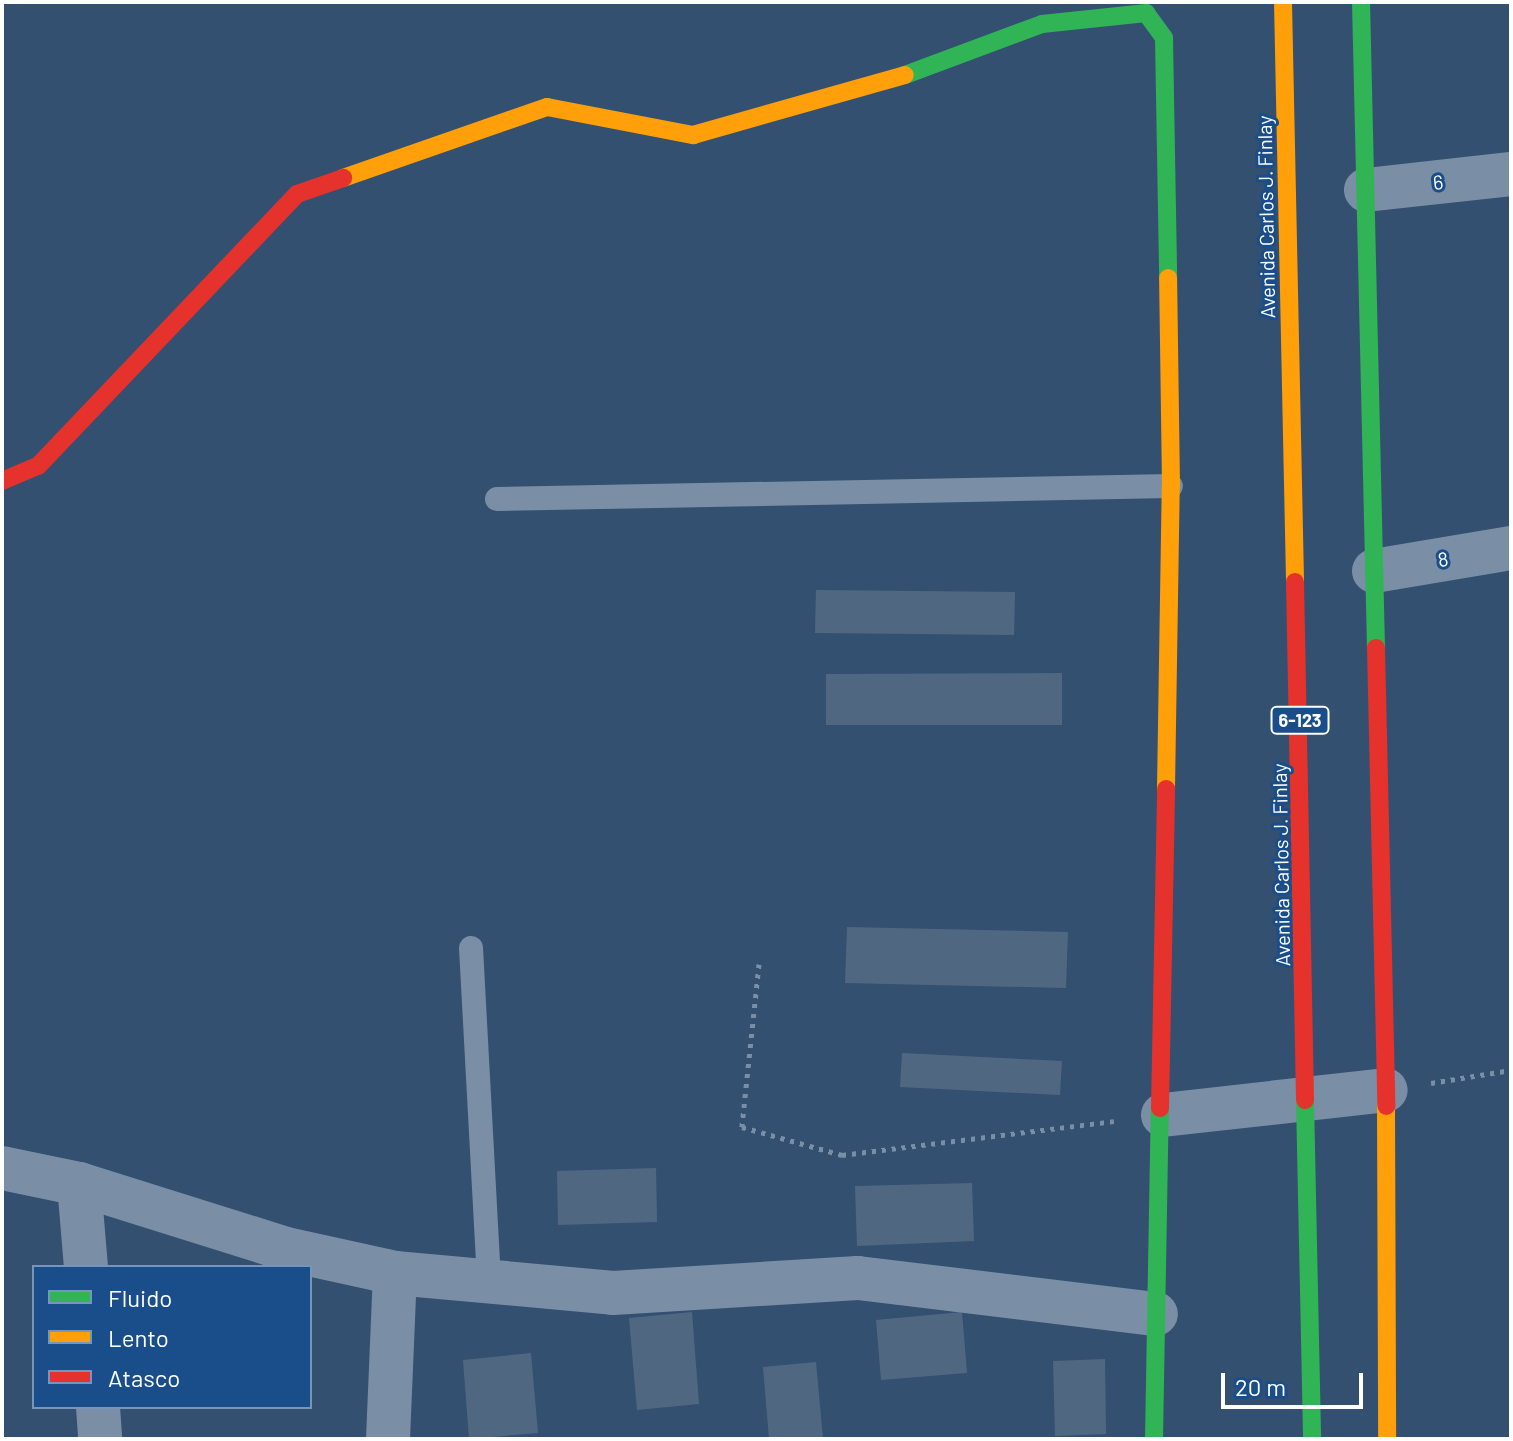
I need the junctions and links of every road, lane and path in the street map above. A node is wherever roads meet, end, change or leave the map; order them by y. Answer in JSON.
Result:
{"nodes":[{"id":1,"x":1283,"y":2,"type":"edge"},
{"id":2,"x":1361,"y":2,"type":"edge"},
{"id":3,"x":1511,"y":174,"type":"edge"},
{"id":4,"x":1366,"y":190,"type":"junction"},
{"id":5,"x":2,"y":481,"type":"edge"},
{"id":6,"x":1171,"y":486,"type":"junction"},
{"id":7,"x":497,"y":499,"type":"dead end"},
{"id":8,"x":1511,"y":548,"type":"edge"},
{"id":9,"x":1374,"y":571,"type":"junction"},
{"id":10,"x":471,"y":948,"type":"dead end"},
{"id":11,"x":759,"y":964,"type":"dead end"},
{"id":12,"x":1511,"y":1070,"type":"edge"},
{"id":13,"x":1386,"y":1090,"type":"junction"},
{"id":14,"x":1308,"y":1096,"type":"junction"},
{"id":15,"x":1163,"y":1115,"type":"junction"},
{"id":16,"x":2,"y":1168,"type":"edge"},
{"id":17,"x":79,"y":1184,"type":"junction"},
{"id":18,"x":86,"y":1265,"type":"edge"},
{"id":19,"x":395,"y":1273,"type":"junction"},
{"id":20,"x":489,"y":1281,"type":"junction"},
{"id":21,"x":1156,"y":1314,"type":"junction"},
{"id":22,"x":98,"y":1409,"type":"edge"},
{"id":23,"x":100,"y":1439,"type":"edge"},
{"id":24,"x":388,"y":1439,"type":"edge"},
{"id":25,"x":1154,"y":1439,"type":"edge"},
{"id":26,"x":1312,"y":1439,"type":"edge"},
{"id":27,"x":1387,"y":1439,"type":"edge"}],
"edges":[{"from":1,"to":14,"type":"main road","name":"Avenida Carlos J. Finlay","number":"6-123"},
{"from":2,"to":4,"type":"main road"},
{"from":3,"to":4,"type":"street","name":"6"},
{"from":4,"to":9,"type":"main road"},
{"from":5,"to":6,"type":"main road"},
{"from":6,"to":7,"type":"lane"},
{"from":6,"to":15,"type":"main road"},
{"from":8,"to":9,"type":"street","name":"8"},
{"from":9,"to":13,"type":"main road"},
{"from":10,"to":20,"type":"lane"},
{"from":11,"to":15,"type":"path"},
{"from":12,"to":13,"type":"path"},
{"from":13,"to":14,"type":"street"},
{"from":13,"to":27,"type":"main road"},
{"from":14,"to":15,"type":"street"},
{"from":14,"to":26,"type":"main road","name":"Avenida Carlos J. Finlay","number":"6-123"},
{"from":15,"to":21,"type":"main road"},
{"from":16,"to":17,"type":"street"},
{"from":17,"to":18,"type":"street"},
{"from":17,"to":19,"type":"street"},
{"from":19,"to":20,"type":"street"},
{"from":19,"to":24,"type":"street"},
{"from":20,"to":21,"type":"street"},
{"from":21,"to":25,"type":"main road"},
{"from":22,"to":23,"type":"street"}]}
